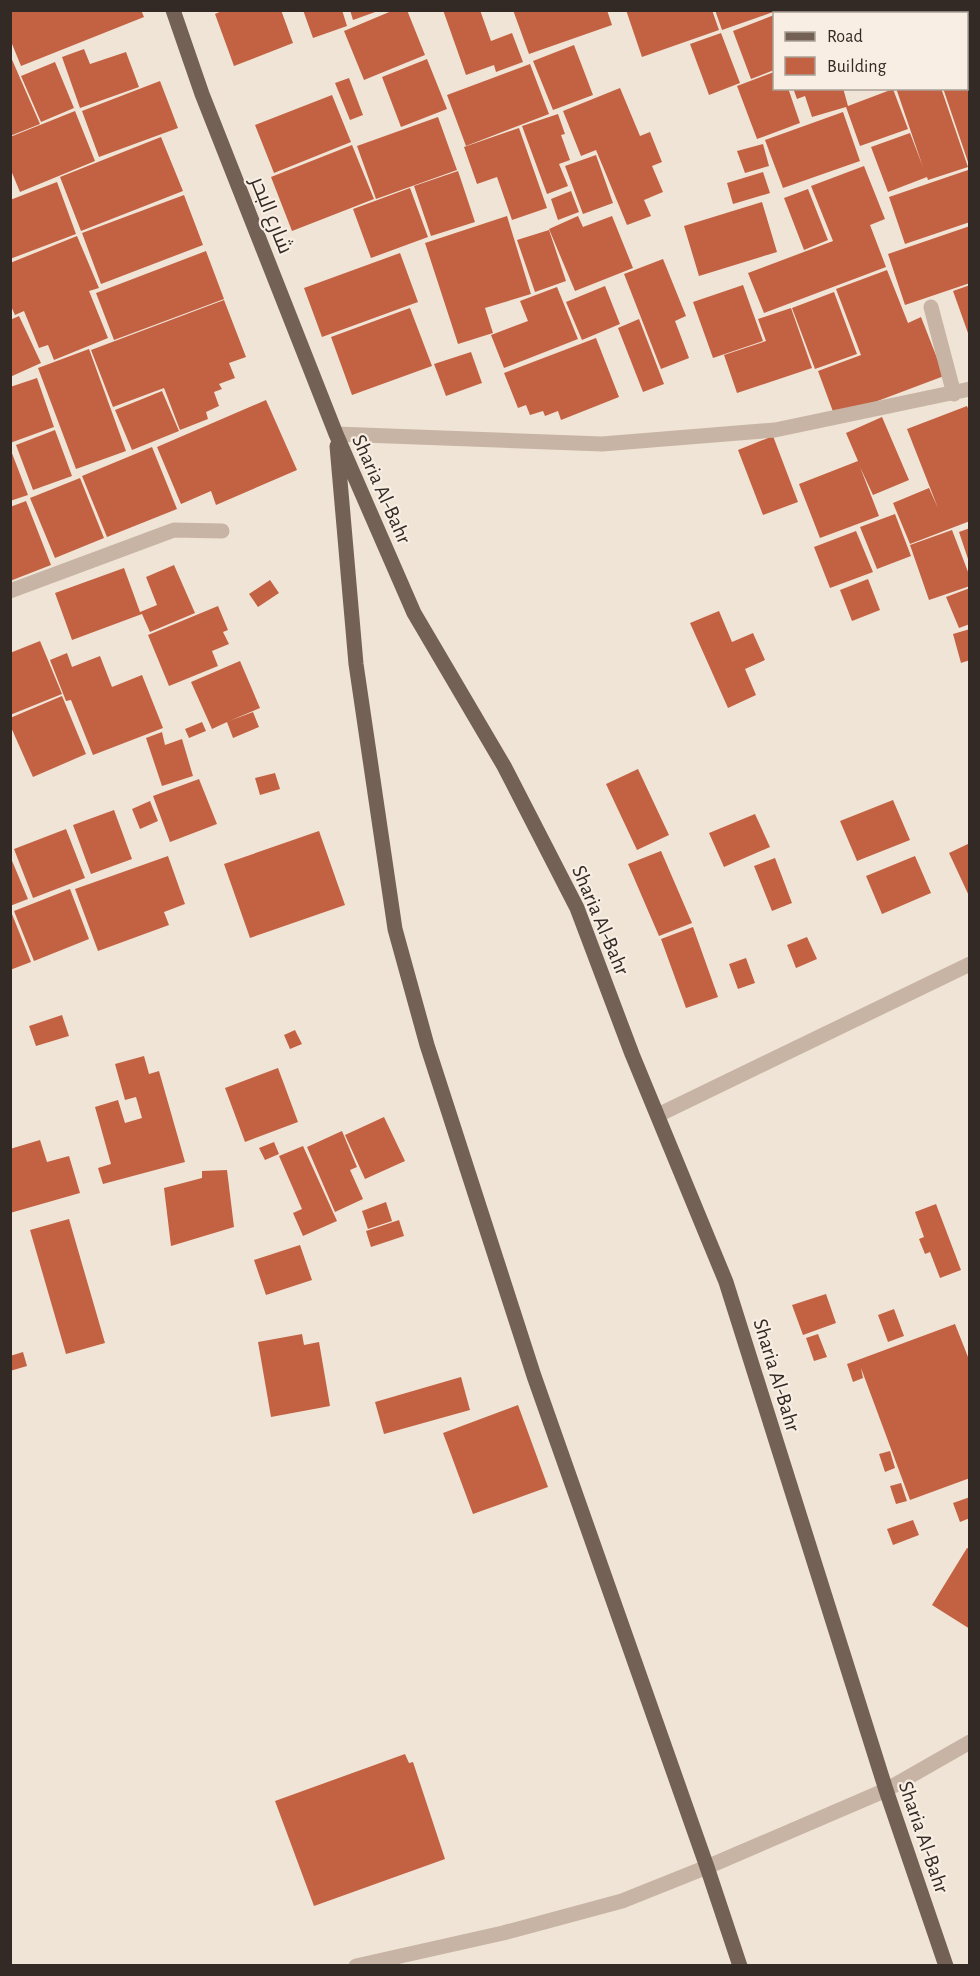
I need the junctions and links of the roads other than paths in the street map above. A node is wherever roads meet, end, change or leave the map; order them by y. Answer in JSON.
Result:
{"nodes":[{"id":1,"x":173,"y":10,"type":"edge"},
{"id":2,"x":931,"y":307,"type":"dead end"},
{"id":3,"x":969,"y":389,"type":"edge"},
{"id":4,"x":954,"y":394,"type":"junction"},
{"id":5,"x":336,"y":434,"type":"junction"},
{"id":6,"x":222,"y":531,"type":"dead end"},
{"id":7,"x":10,"y":591,"type":"edge"},
{"id":8,"x":969,"y":964,"type":"edge"},
{"id":9,"x":658,"y":1115,"type":"junction"},
{"id":10,"x":969,"y":1742,"type":"edge"},
{"id":11,"x":886,"y":1790,"type":"junction"},
{"id":12,"x":707,"y":1867,"type":"junction"},
{"id":13,"x":356,"y":1965,"type":"edge"},
{"id":14,"x":740,"y":1965,"type":"edge"},
{"id":15,"x":946,"y":1965,"type":"edge"}],
"edges":[{"from":1,"to":5,"type":"main road","name":"شارع البحر"},
{"from":2,"to":4,"type":"street"},
{"from":3,"to":4,"type":"street"},
{"from":4,"to":5,"type":"street"},
{"from":5,"to":9,"type":"main road","name":"Sharia Al-Bahr"},
{"from":5,"to":12,"type":"main road","name":"Sharia Al-Bahr"},
{"from":6,"to":7,"type":"street"},
{"from":8,"to":9,"type":"street"},
{"from":9,"to":11,"type":"main road","name":"Sharia Al-Bahr"},
{"from":10,"to":11,"type":"street"},
{"from":11,"to":12,"type":"street"},
{"from":11,"to":15,"type":"main road","name":"Sharia Al-Bahr"},
{"from":12,"to":13,"type":"street"},
{"from":12,"to":14,"type":"main road","name":"Sharia Al-Bahr"}]}
